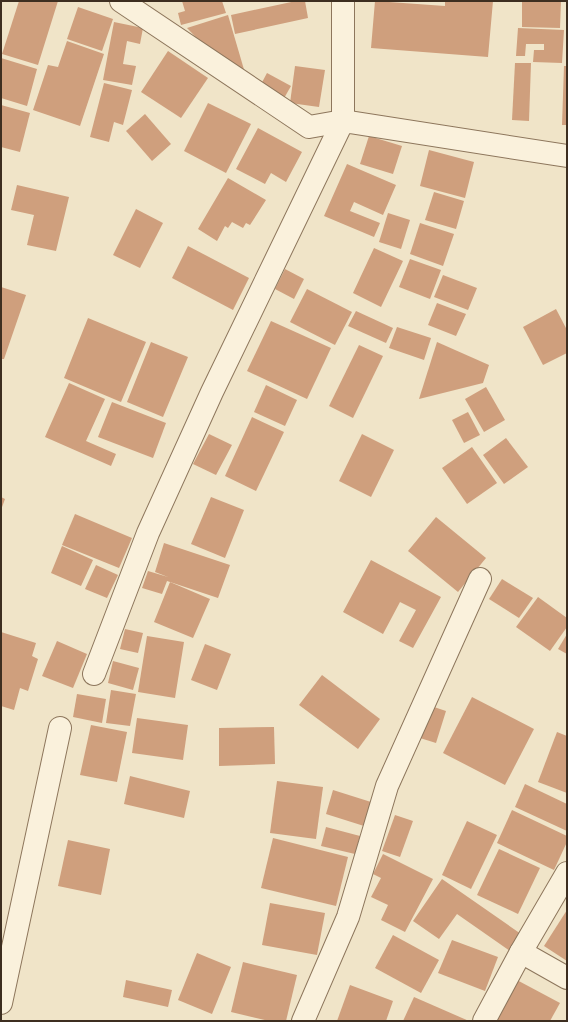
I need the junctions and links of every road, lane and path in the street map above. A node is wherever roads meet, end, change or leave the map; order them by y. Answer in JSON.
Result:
{"nodes":[{"id":1,"x":121,"y":1,"type":"edge"},
{"id":2,"x":343,"y":1,"type":"edge"},
{"id":3,"x":343,"y":121,"type":"junction"},
{"id":4,"x":567,"y":156,"type":"edge"},
{"id":5,"x":480,"y":580,"type":"dead end"},
{"id":6,"x":94,"y":674,"type":"dead end"},
{"id":7,"x":60,"y":728,"type":"dead end"},
{"id":8,"x":567,"y":873,"type":"edge"},
{"id":9,"x":521,"y":952,"type":"junction"},
{"id":10,"x":567,"y":978,"type":"edge"},
{"id":11,"x":1,"y":1003,"type":"edge"},
{"id":12,"x":304,"y":1021,"type":"edge"},
{"id":13,"x":484,"y":1021,"type":"edge"}],
"edges":[{"from":1,"to":3,"type":"street"},
{"from":2,"to":3,"type":"street"},
{"from":3,"to":4,"type":"street"},
{"from":3,"to":6,"type":"street"},
{"from":5,"to":12,"type":"street"},
{"from":7,"to":11,"type":"street"},
{"from":8,"to":9,"type":"street"},
{"from":9,"to":10,"type":"street"},
{"from":9,"to":13,"type":"street"}]}
